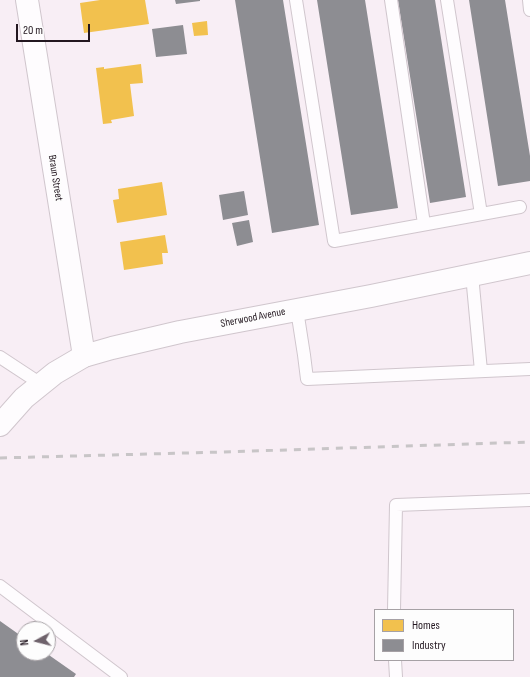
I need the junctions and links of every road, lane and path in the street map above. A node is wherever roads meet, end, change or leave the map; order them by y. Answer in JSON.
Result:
{"nodes":[{"id":1,"x":27,"y":0,"type":"edge"},
{"id":2,"x":296,"y":0,"type":"edge"},
{"id":3,"x":391,"y":0,"type":"edge"},
{"id":4,"x":447,"y":0,"type":"edge"},
{"id":5,"x":528,"y":0,"type":"edge"},
{"id":6,"x":530,"y":10,"type":"edge"},
{"id":7,"x":520,"y":207,"type":"dead end"},
{"id":8,"x":482,"y":214,"type":"junction"},
{"id":9,"x":424,"y":224,"type":"junction"},
{"id":10,"x":530,"y":263,"type":"edge"},
{"id":11,"x":472,"y":275,"type":"junction"},
{"id":12,"x":298,"y":310,"type":"junction"},
{"id":13,"x":84,"y":356,"type":"junction"},
{"id":14,"x":0,"y":357,"type":"edge"},
{"id":15,"x":530,"y":369,"type":"edge"},
{"id":16,"x":481,"y":371,"type":"junction"},
{"id":17,"x":41,"y":384,"type":"junction"},
{"id":18,"x":0,"y":425,"type":"edge"},
{"id":19,"x":530,"y":500,"type":"edge"},
{"id":20,"x":0,"y":586,"type":"edge"},
{"id":21,"x":394,"y":609,"type":"edge"},
{"id":22,"x":395,"y":661,"type":"edge"},
{"id":23,"x":121,"y":677,"type":"edge"},
{"id":24,"x":396,"y":677,"type":"edge"}],
"edges":[{"from":1,"to":13,"type":"street","name":"Braun Street"},
{"from":2,"to":9,"type":"lane"},
{"from":3,"to":9,"type":"lane"},
{"from":4,"to":8,"type":"lane"},
{"from":5,"to":6,"type":"lane"},
{"from":7,"to":8,"type":"lane"},
{"from":8,"to":9,"type":"lane"},
{"from":10,"to":11,"type":"street","name":"Sherwood Avenue"},
{"from":11,"to":12,"type":"street","name":"Sherwood Avenue"},
{"from":11,"to":16,"type":"lane"},
{"from":12,"to":13,"type":"street","name":"Sherwood Avenue"},
{"from":12,"to":16,"type":"lane"},
{"from":13,"to":17,"type":"street","name":"Sherwood Avenue"},
{"from":14,"to":17,"type":"lane"},
{"from":15,"to":16,"type":"lane"},
{"from":17,"to":18,"type":"street","name":"Sherwood Avenue"},
{"from":19,"to":21,"type":"lane"},
{"from":20,"to":23,"type":"lane"},
{"from":22,"to":24,"type":"lane"}]}
